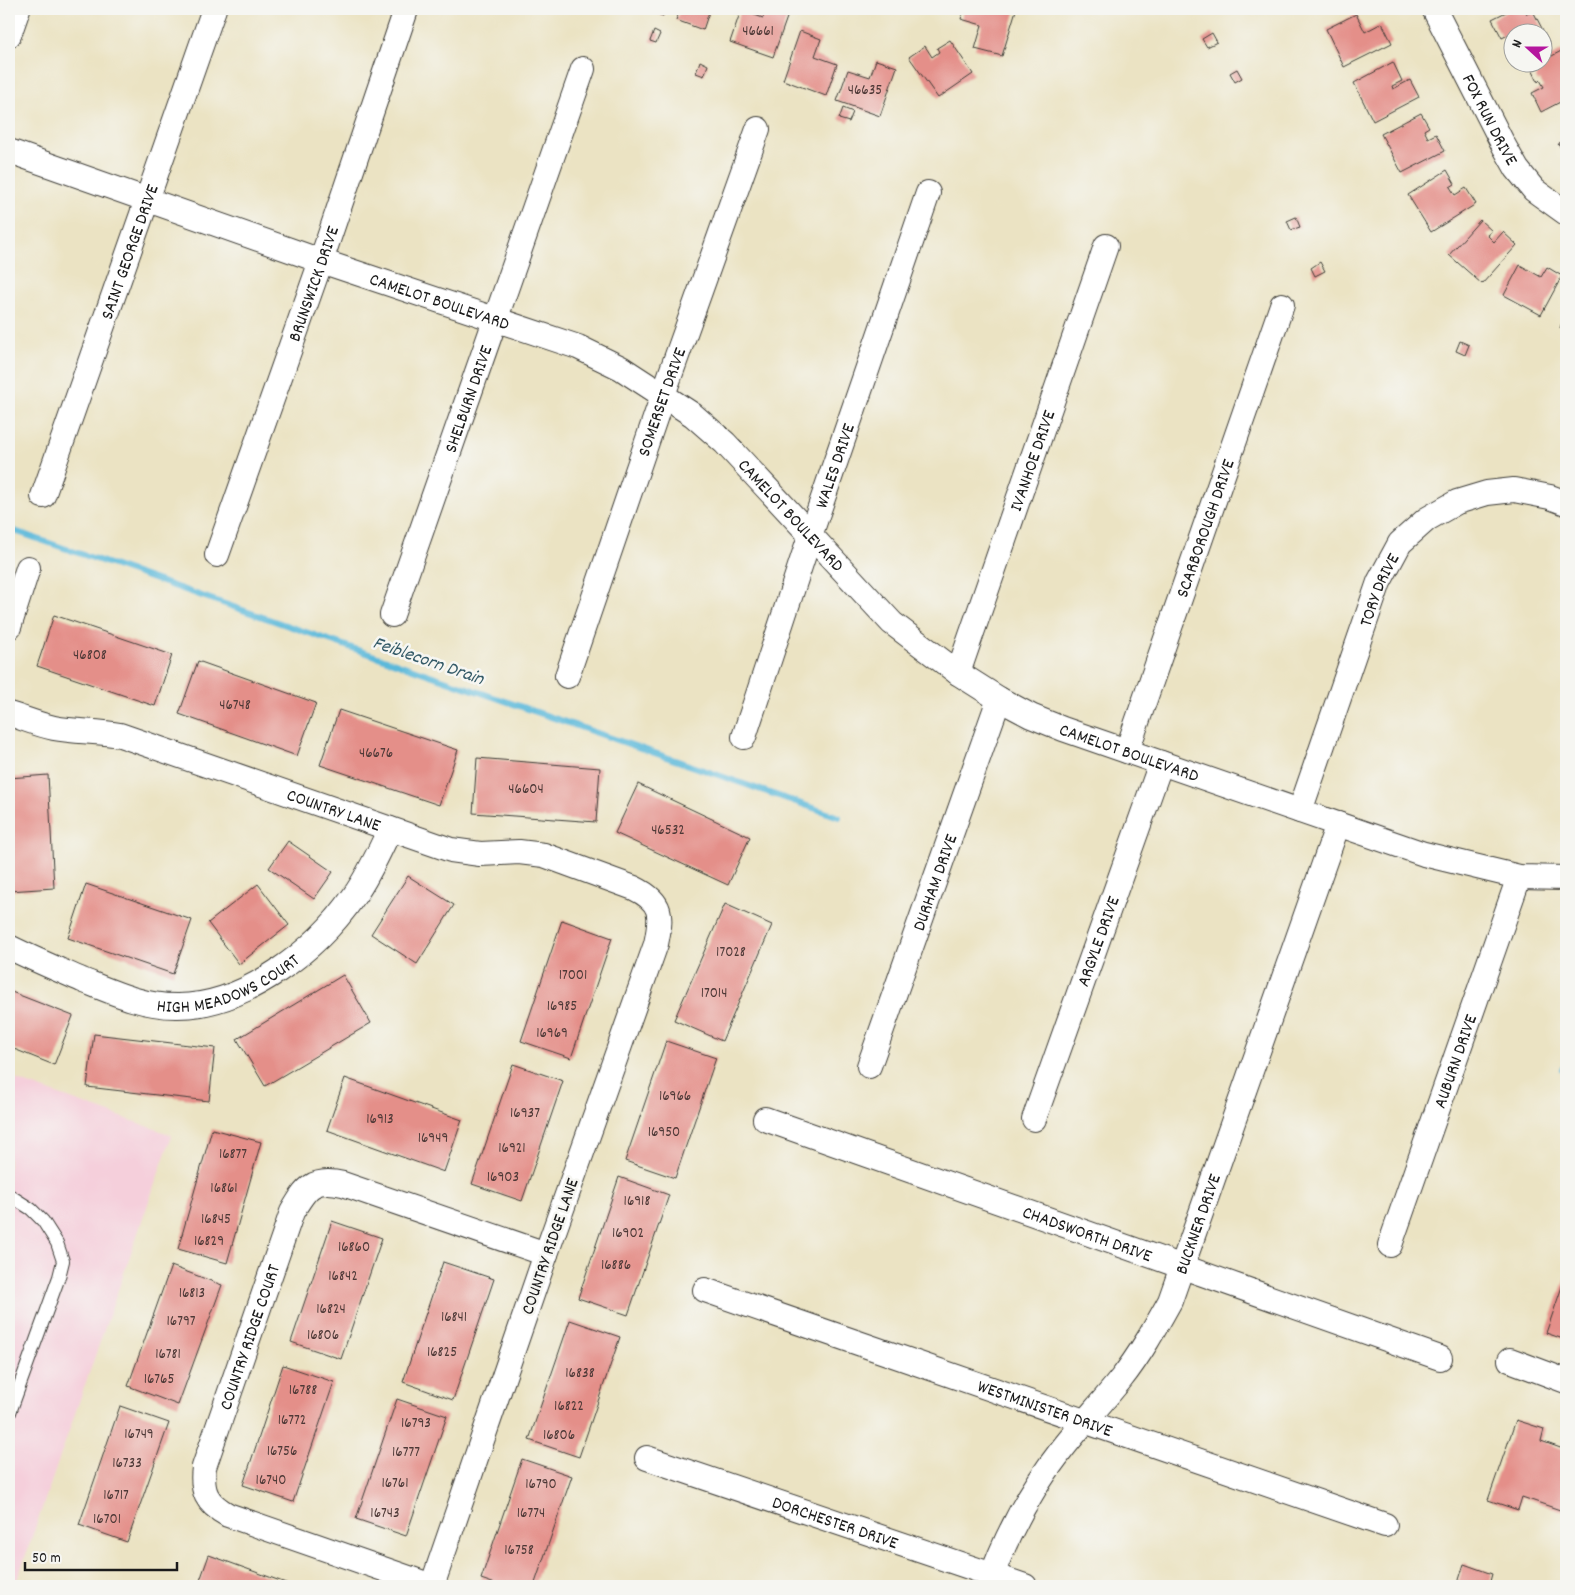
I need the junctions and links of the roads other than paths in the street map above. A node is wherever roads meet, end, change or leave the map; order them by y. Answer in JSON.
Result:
{"nodes":[{"id":1,"x":18,"y":9,"type":"edge"},
{"id":2,"x":214,"y":9,"type":"edge"},
{"id":3,"x":1434,"y":9,"type":"edge"},
{"id":4,"x":406,"y":10,"type":"dead end"},
{"id":5,"x":9,"y":35,"type":"edge"},
{"id":6,"x":583,"y":69,"type":"dead end"},
{"id":7,"x":758,"y":129,"type":"dead end"},
{"id":8,"x":9,"y":151,"type":"edge"},
{"id":9,"x":928,"y":193,"type":"dead end"},
{"id":10,"x":148,"y":200,"type":"junction"},
{"id":11,"x":1566,"y":213,"type":"edge"},
{"id":12,"x":1106,"y":246,"type":"dead end"},
{"id":13,"x":321,"y":261,"type":"junction"},
{"id":14,"x":1282,"y":305,"type":"dead end"},
{"id":15,"x":497,"y":319,"type":"junction"},
{"id":16,"x":663,"y":395,"type":"junction"},
{"id":17,"x":43,"y":496,"type":"dead end"},
{"id":18,"x":1566,"y":503,"type":"edge"},
{"id":19,"x":810,"y":536,"type":"junction"},
{"id":20,"x":217,"y":555,"type":"dead end"},
{"id":21,"x":28,"y":568,"type":"dead end"},
{"id":22,"x":392,"y":615,"type":"dead end"},
{"id":23,"x":9,"y":627,"type":"edge"},
{"id":24,"x":958,"y":674,"type":"junction"},
{"id":25,"x":567,"y":676,"type":"dead end"},
{"id":26,"x":999,"y":699,"type":"junction"},
{"id":27,"x":9,"y":714,"type":"edge"},
{"id":28,"x":744,"y":737,"type":"dead end"},
{"id":29,"x":1127,"y":751,"type":"junction"},
{"id":30,"x":1161,"y":764,"type":"junction"},
{"id":31,"x":1300,"y":811,"type":"junction"},
{"id":32,"x":1338,"y":824,"type":"junction"},
{"id":33,"x":390,"y":829,"type":"junction"},
{"id":34,"x":1519,"y":877,"type":"junction"},
{"id":35,"x":1566,"y":878,"type":"edge"},
{"id":36,"x":656,"y":905,"type":"joint"},
{"id":37,"x":9,"y":947,"type":"edge"},
{"id":38,"x":869,"y":1066,"type":"dead end"},
{"id":39,"x":765,"y":1118,"type":"dead end"},
{"id":40,"x":1034,"y":1119,"type":"dead end"},
{"id":41,"x":9,"y":1195,"type":"edge"},
{"id":42,"x":1390,"y":1245,"type":"dead end"},
{"id":43,"x":546,"y":1254,"type":"junction"},
{"id":44,"x":1183,"y":1266,"type":"junction"},
{"id":45,"x":705,"y":1290,"type":"dead end"},
{"id":46,"x":1440,"y":1358,"type":"dead end"},
{"id":47,"x":1510,"y":1360,"type":"dead end"},
{"id":48,"x":1566,"y":1381,"type":"edge"},
{"id":49,"x":9,"y":1415,"type":"edge"},
{"id":50,"x":1084,"y":1422,"type":"junction"},
{"id":51,"x":647,"y":1458,"type":"dead end"},
{"id":52,"x":1385,"y":1525,"type":"dead end"},
{"id":53,"x":990,"y":1580,"type":"edge"},
{"id":54,"x":432,"y":1586,"type":"edge"},
{"id":55,"x":1025,"y":1586,"type":"edge"}],
"edges":[{"from":1,"to":5,"type":"street"},
{"from":2,"to":10,"type":"street","name":"SAINT GEORGE DRIVE"},
{"from":3,"to":11,"type":"street","name":"FOX RUN DRIVE"},
{"from":4,"to":13,"type":"street","name":"BRUNSWICK DRIVE"},
{"from":6,"to":15,"type":"street","name":"SHELBURN DRIVE"},
{"from":7,"to":16,"type":"street","name":"SOMERSET DRIVE"},
{"from":8,"to":10,"type":"street","name":"CAMELOT BOULEVARD"},
{"from":9,"to":19,"type":"street","name":"WALES DRIVE"},
{"from":10,"to":13,"type":"street","name":"CAMELOT BOULEVARD"},
{"from":10,"to":17,"type":"street","name":"SAINT GEORGE DRIVE"},
{"from":12,"to":24,"type":"street","name":"IVANHOE DRIVE"},
{"from":13,"to":15,"type":"street","name":"CAMELOT BOULEVARD"},
{"from":13,"to":20,"type":"street","name":"BRUNSWICK DRIVE"},
{"from":14,"to":29,"type":"street","name":"SCARBOROUGH DRIVE"},
{"from":15,"to":16,"type":"street","name":"CAMELOT BOULEVARD"},
{"from":15,"to":22,"type":"street","name":"SHELBURN DRIVE"},
{"from":16,"to":19,"type":"street","name":"CAMELOT BOULEVARD"},
{"from":16,"to":25,"type":"street","name":"SOMERSET DRIVE"},
{"from":18,"to":31,"type":"street","name":"TORY DRIVE"},
{"from":19,"to":24,"type":"street","name":"CAMELOT BOULEVARD"},
{"from":19,"to":28,"type":"street","name":"WALES DRIVE"},
{"from":21,"to":23,"type":"street"},
{"from":24,"to":26,"type":"street","name":"CAMELOT BOULEVARD"},
{"from":26,"to":29,"type":"street","name":"CAMELOT BOULEVARD"},
{"from":26,"to":38,"type":"street","name":"DURHAM DRIVE"},
{"from":27,"to":33,"type":"street","name":"COUNTRY LANE"},
{"from":29,"to":30,"type":"street","name":"CAMELOT BOULEVARD"},
{"from":30,"to":31,"type":"street","name":"CAMELOT BOULEVARD"},
{"from":30,"to":40,"type":"street","name":"ARGYLE DRIVE"},
{"from":31,"to":32,"type":"street","name":"CAMELOT BOULEVARD"},
{"from":32,"to":34,"type":"street","name":"CAMELOT BOULEVARD"},
{"from":32,"to":44,"type":"street","name":"BUCKNER DRIVE"},
{"from":33,"to":36,"type":"street","name":"COUNTRY LANE"},
{"from":33,"to":37,"type":"street","name":"HIGH MEADOWS COURT"},
{"from":34,"to":35,"type":"street","name":"CAMELOT BOULEVARD"},
{"from":34,"to":42,"type":"street","name":"AUBURN DRIVE"},
{"from":36,"to":43,"type":"street","name":"COUNTRY RIDGE LANE"},
{"from":39,"to":44,"type":"street","name":"CHADSWORTH DRIVE"},
{"from":41,"to":49,"type":"lane"},
{"from":43,"to":54,"type":"street","name":"COUNTRY RIDGE LANE"},
{"from":43,"to":54,"type":"street","name":"COUNTRY RIDGE COURT"},
{"from":44,"to":46,"type":"street","name":"CHADSWORTH DRIVE"},
{"from":44,"to":50,"type":"street","name":"BUCKNER DRIVE"},
{"from":45,"to":50,"type":"street","name":"WESTMINISTER DRIVE"},
{"from":47,"to":48,"type":"street"},
{"from":50,"to":52,"type":"street","name":"WESTMINISTER DRIVE"},
{"from":50,"to":53,"type":"street","name":"BUCKNER DRIVE"},
{"from":51,"to":53,"type":"street","name":"DORCHESTER DRIVE"},
{"from":53,"to":55,"type":"street","name":"DORCHESTER DRIVE"}]}
